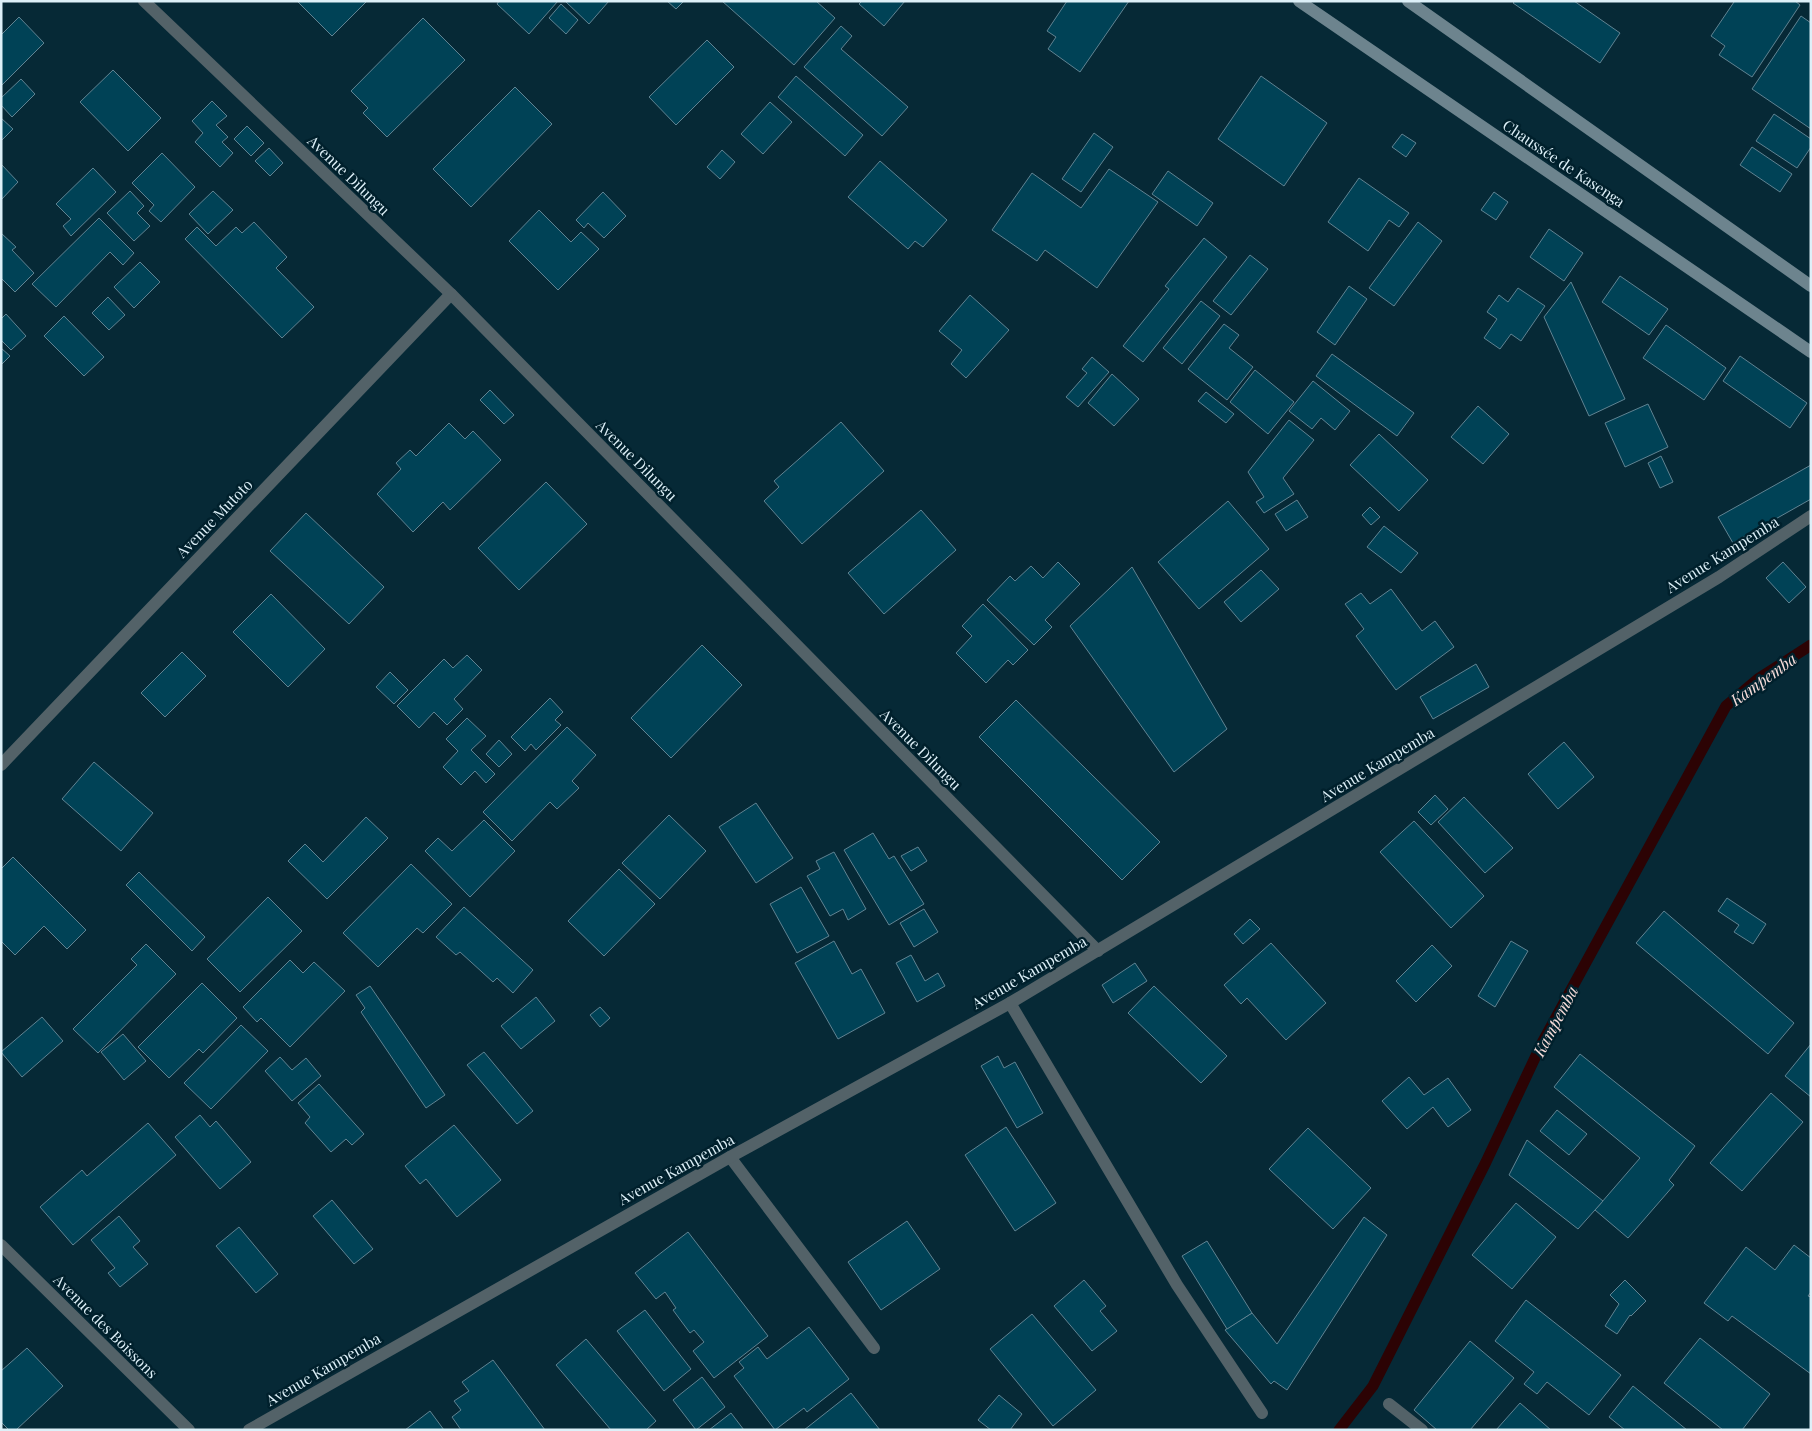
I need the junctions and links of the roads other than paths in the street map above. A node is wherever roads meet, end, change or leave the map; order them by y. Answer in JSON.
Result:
{"nodes":[{"id":1,"x":144,"y":1,"type":"edge"},
{"id":2,"x":1298,"y":1,"type":"edge"},
{"id":3,"x":1408,"y":1,"type":"edge"},
{"id":4,"x":1811,"y":286,"type":"edge"},
{"id":5,"x":451,"y":294,"type":"junction"},
{"id":6,"x":1811,"y":352,"type":"edge"},
{"id":7,"x":1811,"y":516,"type":"edge"},
{"id":8,"x":1,"y":765,"type":"edge"},
{"id":9,"x":1098,"y":951,"type":"junction"},
{"id":10,"x":1010,"y":1003,"type":"junction"},
{"id":11,"x":730,"y":1157,"type":"junction"},
{"id":12,"x":1,"y":1245,"type":"edge"},
{"id":13,"x":874,"y":1348,"type":"dead end"},
{"id":14,"x":1389,"y":1404,"type":"dead end"},
{"id":15,"x":1262,"y":1413,"type":"dead end"},
{"id":16,"x":189,"y":1430,"type":"edge"},
{"id":17,"x":249,"y":1430,"type":"edge"},
{"id":18,"x":1422,"y":1430,"type":"edge"}],
"edges":[{"from":1,"to":5,"type":"street","name":"Avenue Dilungu"},
{"from":2,"to":6,"type":"main road","name":"Chaussée de Kasenga"},
{"from":3,"to":4,"type":"main road"},
{"from":5,"to":8,"type":"street","name":"Avenue Mutoto"},
{"from":5,"to":9,"type":"street","name":"Avenue Dilungu"},
{"from":7,"to":9,"type":"street","name":"Avenue Kampemba"},
{"from":9,"to":10,"type":"street","name":"Avenue Kampemba"},
{"from":10,"to":11,"type":"street","name":"Avenue Kampemba"},
{"from":10,"to":15,"type":"street"},
{"from":11,"to":13,"type":"street"},
{"from":11,"to":17,"type":"street","name":"Avenue Kampemba"},
{"from":12,"to":16,"type":"street","name":"Avenue des Boissons"},
{"from":14,"to":18,"type":"street"}]}
